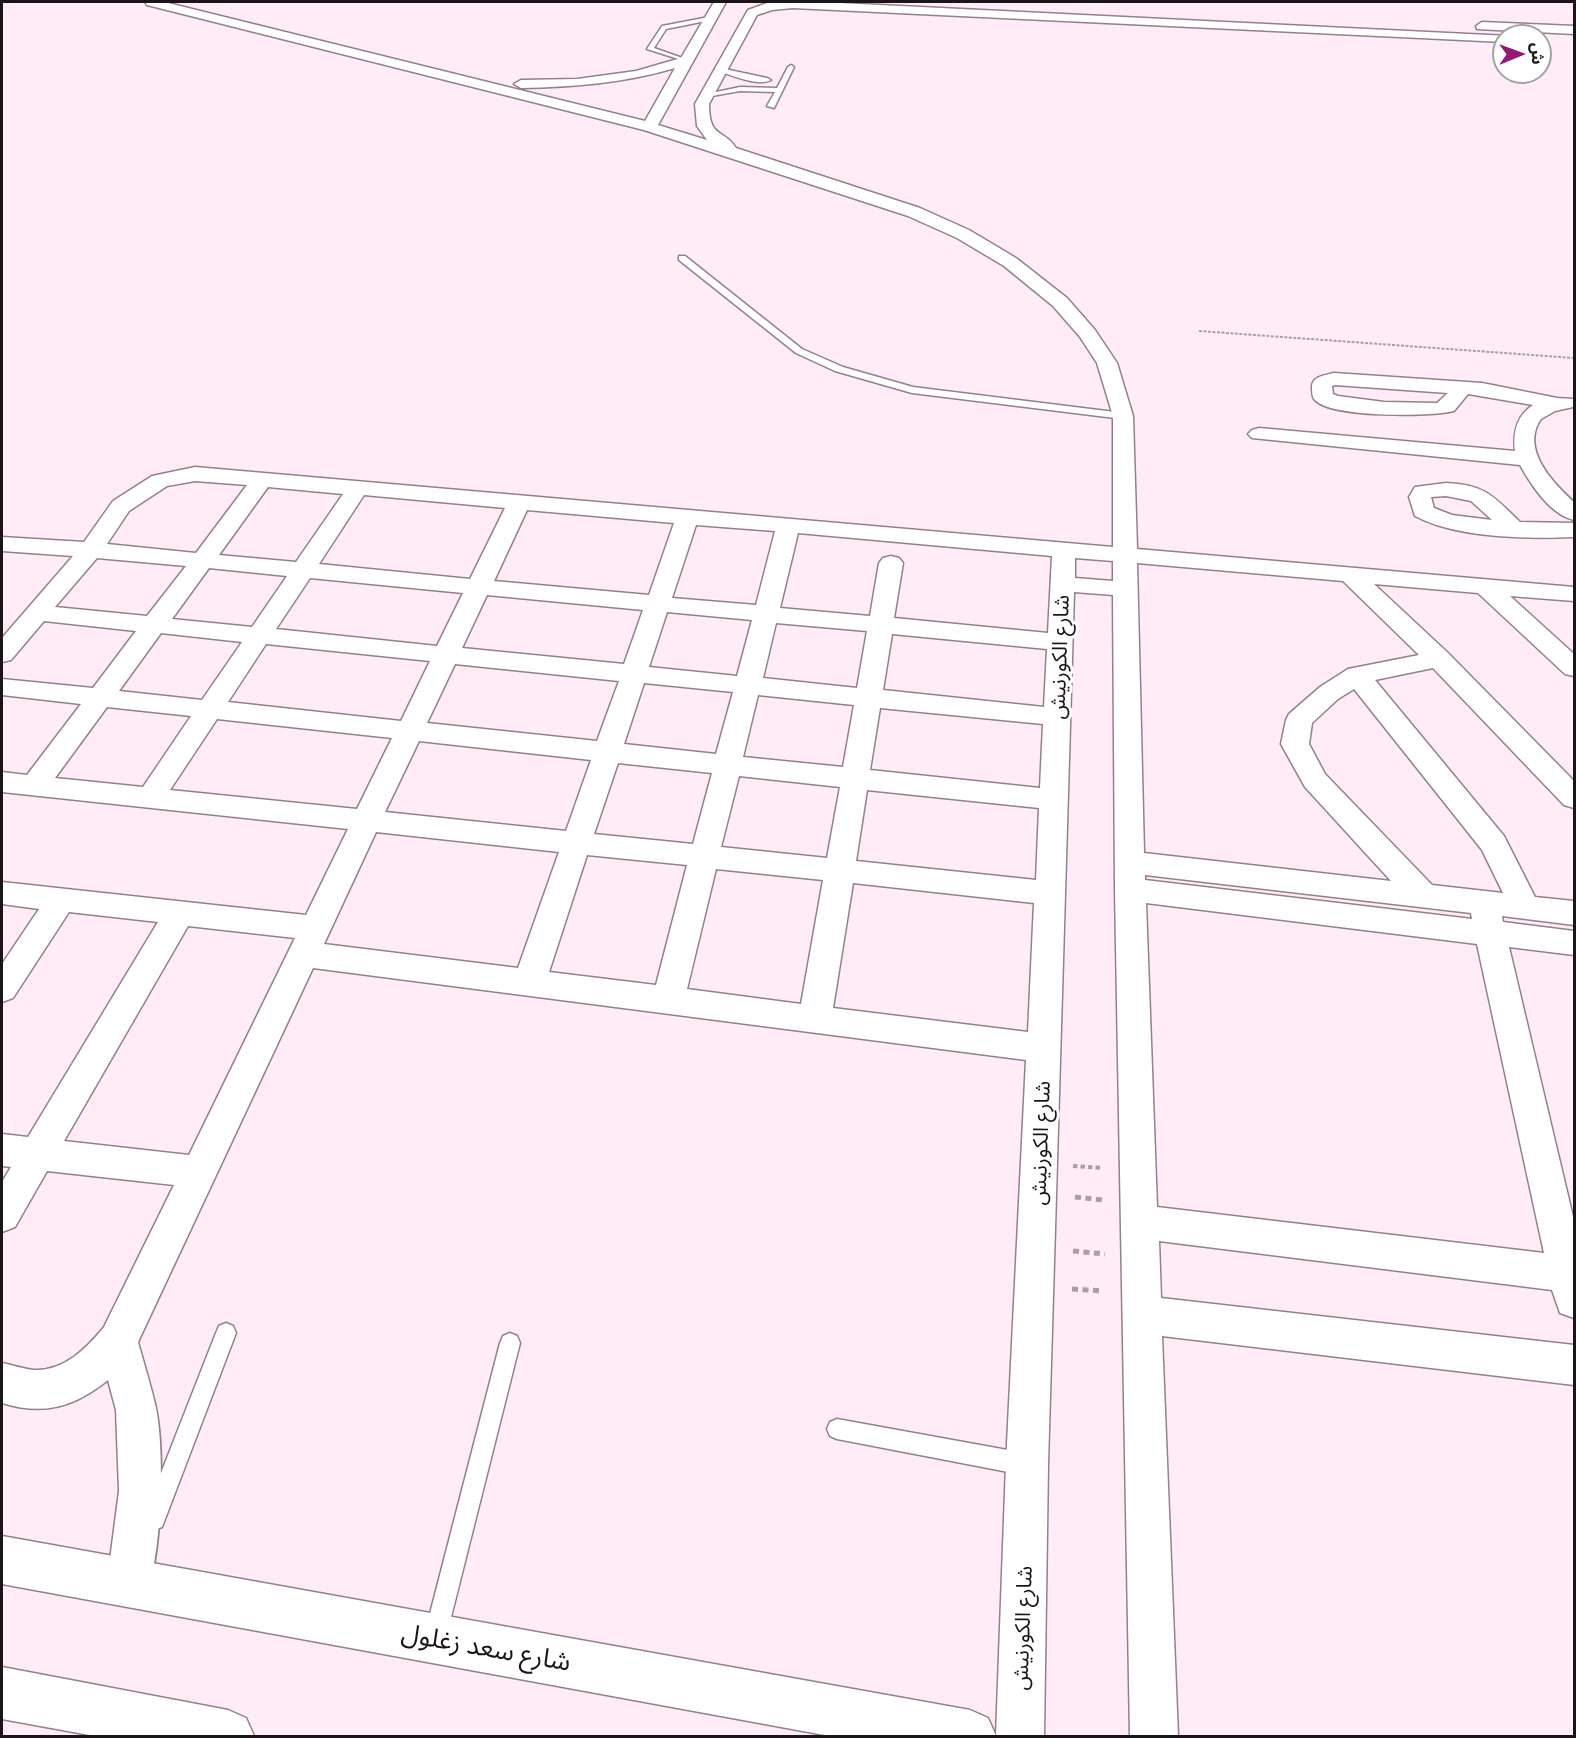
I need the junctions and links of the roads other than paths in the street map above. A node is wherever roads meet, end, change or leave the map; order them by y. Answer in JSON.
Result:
{"nodes":[{"id":1,"x":151,"y":2,"type":"edge"},
{"id":2,"x":720,"y":2,"type":"edge"},
{"id":3,"x":963,"y":2,"type":"edge"},
{"id":4,"x":766,"y":4,"type":"edge"},
{"id":5,"x":1142,"y":16,"type":"junction"},
{"id":6,"x":710,"y":19,"type":"junction"},
{"id":7,"x":1575,"y":30,"type":"edge"},
{"id":8,"x":1492,"y":37,"type":"edge"},
{"id":9,"x":1552,"y":41,"type":"edge"},
{"id":10,"x":1575,"y":42,"type":"edge"},
{"id":11,"x":686,"y":61,"type":"junction"},
{"id":12,"x":791,"y":67,"type":"dead end"},
{"id":13,"x":720,"y":70,"type":"junction"},
{"id":14,"x":454,"y":78,"type":"junction"},
{"id":15,"x":784,"y":81,"type":"junction"},
{"id":16,"x":780,"y":90,"type":"junction"},
{"id":17,"x":706,"y":95,"type":"junction"},
{"id":18,"x":771,"y":106,"type":"dead end"},
{"id":19,"x":649,"y":127,"type":"junction"},
{"id":20,"x":739,"y":154,"type":"junction"},
{"id":21,"x":682,"y":258,"type":"dead end"},
{"id":22,"x":1461,"y":388,"type":"junction"},
{"id":23,"x":1565,"y":404,"type":"edge"},
{"id":24,"x":1123,"y":416,"type":"junction"},
{"id":25,"x":1259,"y":434,"type":"dead end"},
{"id":26,"x":1528,"y":459,"type":"junction"},
{"id":27,"x":263,"y":479,"type":"junction"},
{"id":28,"x":358,"y":488,"type":"junction"},
{"id":29,"x":519,"y":502,"type":"junction"},
{"id":30,"x":1575,"y":513,"type":"edge"},
{"id":31,"x":687,"y":518,"type":"junction"},
{"id":32,"x":788,"y":526,"type":"junction"},
{"id":33,"x":1512,"y":528,"type":"dead end"},
{"id":34,"x":1575,"y":530,"type":"edge"},
{"id":35,"x":2,"y":544,"type":"edge"},
{"id":36,"x":1064,"y":549,"type":"junction"},
{"id":37,"x":91,"y":550,"type":"junction"},
{"id":38,"x":202,"y":560,"type":"junction"},
{"id":39,"x":891,"y":563,"type":"dead end"},
{"id":40,"x":303,"y":570,"type":"junction"},
{"id":41,"x":1125,"y":572,"type":"junction"},
{"id":42,"x":1349,"y":574,"type":"junction"},
{"id":43,"x":1063,"y":584,"type":"junction"},
{"id":44,"x":478,"y":586,"type":"junction"},
{"id":45,"x":1485,"y":586,"type":"junction"},
{"id":46,"x":1575,"y":594,"type":"edge"},
{"id":47,"x":658,"y":603,"type":"junction"},
{"id":48,"x":38,"y":613,"type":"junction"},
{"id":49,"x":766,"y":614,"type":"junction"},
{"id":50,"x":881,"y":624,"type":"junction"},
{"id":51,"x":154,"y":625,"type":"junction"},
{"id":52,"x":259,"y":635,"type":"junction"},
{"id":53,"x":1061,"y":642,"type":"junction"},
{"id":54,"x":6,"y":644,"type":"edge"},
{"id":55,"x":446,"y":655,"type":"junction"},
{"id":56,"x":1439,"y":659,"type":"junction"},
{"id":57,"x":1575,"y":668,"type":"edge"},
{"id":58,"x":634,"y":674,"type":"junction"},
{"id":59,"x":1357,"y":675,"type":"junction"},
{"id":60,"x":747,"y":685,"type":"junction"},
{"id":61,"x":2,"y":687,"type":"edge"},
{"id":62,"x":100,"y":698,"type":"junction"},
{"id":63,"x":869,"y":698,"type":"junction"},
{"id":64,"x":207,"y":709,"type":"junction"},
{"id":65,"x":1058,"y":717,"type":"junction"},
{"id":66,"x":410,"y":731,"type":"junction"},
{"id":67,"x":608,"y":752,"type":"junction"},
{"id":68,"x":727,"y":765,"type":"junction"},
{"id":69,"x":855,"y":779,"type":"junction"},
{"id":70,"x":2,"y":782,"type":"edge"},
{"id":71,"x":34,"y":786,"type":"junction"},
{"id":72,"x":150,"y":798,"type":"junction"},
{"id":73,"x":1575,"y":798,"type":"edge"},
{"id":74,"x":1055,"y":800,"type":"junction"},
{"id":75,"x":367,"y":821,"type":"junction"},
{"id":76,"x":577,"y":843,"type":"junction"},
{"id":77,"x":704,"y":857,"type":"junction"},
{"id":78,"x":840,"y":871,"type":"junction"},
{"id":79,"x":1130,"y":876,"type":"junction"},
{"id":80,"x":2,"y":893,"type":"edge"},
{"id":81,"x":1051,"y":893,"type":"junction"},
{"id":82,"x":1423,"y":896,"type":"junction"},
{"id":83,"x":61,"y":900,"type":"junction"},
{"id":84,"x":1525,"y":907,"type":"junction"},
{"id":85,"x":178,"y":913,"type":"junction"},
{"id":86,"x":1575,"y":913,"type":"edge"},
{"id":87,"x":1486,"y":917,"type":"junction"},
{"id":88,"x":310,"y":941,"type":"junction"},
{"id":89,"x":1575,"y":943,"type":"edge"},
{"id":90,"x":529,"y":983,"type":"junction"},
{"id":91,"x":2,"y":989,"type":"edge"},
{"id":92,"x":668,"y":1000,"type":"junction"},
{"id":93,"x":815,"y":1019,"type":"junction"},
{"id":94,"x":1045,"y":1048,"type":"junction"},
{"id":95,"x":2,"y":1150,"type":"edge"},
{"id":96,"x":37,"y":1154,"type":"junction"},
{"id":97,"x":200,"y":1172,"type":"junction"},
{"id":98,"x":1140,"y":1214,"type":"junction"},
{"id":99,"x":2,"y":1215,"type":"edge"},
{"id":100,"x":1572,"y":1287,"type":"edge"},
{"id":101,"x":1143,"y":1304,"type":"junction"},
{"id":102,"x":226,"y":1333,"type":"dead end"},
{"id":103,"x":118,"y":1341,"type":"junction"},
{"id":104,"x":510,"y":1343,"type":"dead end"},
{"id":105,"x":1575,"y":1365,"type":"edge"},
{"id":106,"x":2,"y":1383,"type":"edge"},
{"id":107,"x":837,"y":1429,"type":"dead end"},
{"id":108,"x":1027,"y":1464,"type":"junction"},
{"id":109,"x":2,"y":1560,"type":"edge"},
{"id":110,"x":129,"y":1583,"type":"junction"},
{"id":111,"x":434,"y":1638,"type":"junction"},
{"id":112,"x":2,"y":1693,"type":"edge"},
{"id":113,"x":228,"y":1737,"type":"edge"},
{"id":114,"x":970,"y":1737,"type":"edge"},
{"id":115,"x":1020,"y":1737,"type":"edge"},
{"id":116,"x":1154,"y":1737,"type":"edge"}],
"edges":[{"from":1,"to":14,"type":"street"},
{"from":2,"to":6,"type":"street"},
{"from":3,"to":5,"type":"street"},
{"from":4,"to":5,"type":"street"},
{"from":4,"to":13,"type":"street"},
{"from":5,"to":7,"type":"street"},
{"from":5,"to":8,"type":"street"},
{"from":6,"to":11,"type":"street"},
{"from":6,"to":11,"type":"lane"},
{"from":9,"to":10,"type":"street"},
{"from":11,"to":14,"type":"street"},
{"from":11,"to":19,"type":"street"},
{"from":12,"to":15,"type":"lane"},
{"from":13,"to":15,"type":"lane"},
{"from":13,"to":17,"type":"street"},
{"from":14,"to":19,"type":"street"},
{"from":15,"to":16,"type":"lane"},
{"from":16,"to":17,"type":"lane"},
{"from":16,"to":18,"type":"lane"},
{"from":17,"to":20,"type":"street"},
{"from":19,"to":20,"type":"street"},
{"from":20,"to":24,"type":"street"},
{"from":21,"to":24,"type":"lane"},
{"from":22,"to":22,"type":"street"},
{"from":22,"to":23,"type":"street"},
{"from":23,"to":26,"type":"street"},
{"from":24,"to":41,"type":"street"},
{"from":25,"to":26,"type":"street"},
{"from":26,"to":30,"type":"street"},
{"from":27,"to":28,"type":"street"},
{"from":27,"to":37,"type":"street"},
{"from":27,"to":38,"type":"street"},
{"from":28,"to":29,"type":"street"},
{"from":28,"to":40,"type":"street"},
{"from":29,"to":31,"type":"street"},
{"from":29,"to":44,"type":"street"},
{"from":31,"to":32,"type":"street"},
{"from":31,"to":47,"type":"street"},
{"from":32,"to":36,"type":"street"},
{"from":32,"to":49,"type":"street"},
{"from":33,"to":34,"type":"street"},
{"from":35,"to":37,"type":"street"},
{"from":36,"to":41,"type":"street"},
{"from":36,"to":43,"type":"street","name":"شارع الكورنيش"},
{"from":37,"to":38,"type":"street"},
{"from":37,"to":48,"type":"street"},
{"from":38,"to":40,"type":"street"},
{"from":38,"to":51,"type":"street"},
{"from":39,"to":50,"type":"street"},
{"from":40,"to":44,"type":"street"},
{"from":40,"to":52,"type":"street"},
{"from":41,"to":42,"type":"street"},
{"from":41,"to":43,"type":"street"},
{"from":41,"to":79,"type":"street"},
{"from":42,"to":45,"type":"street"},
{"from":42,"to":56,"type":"street"},
{"from":43,"to":53,"type":"street","name":"شارع الكورنيش"},
{"from":44,"to":47,"type":"street"},
{"from":44,"to":55,"type":"street"},
{"from":45,"to":46,"type":"street"},
{"from":45,"to":57,"type":"street"},
{"from":47,"to":49,"type":"street"},
{"from":47,"to":58,"type":"street"},
{"from":48,"to":51,"type":"street"},
{"from":48,"to":54,"type":"street"},
{"from":49,"to":50,"type":"street"},
{"from":49,"to":60,"type":"street"},
{"from":50,"to":53,"type":"street"},
{"from":50,"to":63,"type":"street"},
{"from":51,"to":52,"type":"street"},
{"from":51,"to":62,"type":"street"},
{"from":52,"to":55,"type":"street"},
{"from":52,"to":64,"type":"street"},
{"from":53,"to":65,"type":"street","name":"شارع الكورنيش"},
{"from":55,"to":58,"type":"street"},
{"from":55,"to":66,"type":"street"},
{"from":56,"to":59,"type":"street"},
{"from":56,"to":73,"type":"street"},
{"from":58,"to":60,"type":"street"},
{"from":58,"to":67,"type":"street"},
{"from":59,"to":82,"type":"street"},
{"from":59,"to":84,"type":"street"},
{"from":60,"to":63,"type":"street"},
{"from":60,"to":68,"type":"street"},
{"from":61,"to":62,"type":"street"},
{"from":62,"to":64,"type":"street"},
{"from":62,"to":71,"type":"street"},
{"from":63,"to":65,"type":"street"},
{"from":63,"to":69,"type":"street"},
{"from":64,"to":66,"type":"street"},
{"from":64,"to":72,"type":"street"},
{"from":65,"to":74,"type":"street","name":"شارع الكورنيش"},
{"from":66,"to":67,"type":"street"},
{"from":66,"to":75,"type":"street"},
{"from":67,"to":68,"type":"street"},
{"from":67,"to":76,"type":"street"},
{"from":68,"to":69,"type":"street"},
{"from":68,"to":77,"type":"street"},
{"from":69,"to":74,"type":"street"},
{"from":69,"to":78,"type":"street"},
{"from":70,"to":71,"type":"street"},
{"from":71,"to":72,"type":"street"},
{"from":72,"to":75,"type":"street"},
{"from":74,"to":81,"type":"street","name":"شارع الكورنيش"},
{"from":75,"to":76,"type":"street"},
{"from":75,"to":88,"type":"street"},
{"from":76,"to":77,"type":"street"},
{"from":76,"to":90,"type":"street"},
{"from":77,"to":78,"type":"street"},
{"from":77,"to":92,"type":"street"},
{"from":78,"to":81,"type":"street"},
{"from":78,"to":93,"type":"street"},
{"from":79,"to":82,"type":"street"},
{"from":79,"to":87,"type":"street"},
{"from":79,"to":98,"type":"street"},
{"from":80,"to":83,"type":"street"},
{"from":81,"to":94,"type":"street","name":"شارع الكورنيش"},
{"from":82,"to":87,"type":"street"},
{"from":83,"to":85,"type":"street"},
{"from":83,"to":91,"type":"street"},
{"from":84,"to":86,"type":"street"},
{"from":84,"to":87,"type":"street"},
{"from":85,"to":88,"type":"street"},
{"from":85,"to":96,"type":"street"},
{"from":87,"to":89,"type":"street"},
{"from":87,"to":100,"type":"street"},
{"from":88,"to":90,"type":"street"},
{"from":88,"to":97,"type":"street"},
{"from":90,"to":92,"type":"street"},
{"from":92,"to":93,"type":"street"},
{"from":93,"to":94,"type":"street"},
{"from":94,"to":108,"type":"street","name":"شارع الكورنيش"},
{"from":95,"to":96,"type":"street"},
{"from":96,"to":97,"type":"street"},
{"from":96,"to":99,"type":"street"},
{"from":97,"to":103,"type":"street"},
{"from":98,"to":100,"type":"street"},
{"from":98,"to":101,"type":"street"},
{"from":101,"to":105,"type":"street"},
{"from":101,"to":116,"type":"street"},
{"from":102,"to":110,"type":"lane"},
{"from":103,"to":106,"type":"street"},
{"from":103,"to":110,"type":"street"},
{"from":104,"to":111,"type":"lane"},
{"from":107,"to":108,"type":"lane"},
{"from":108,"to":115,"type":"street","name":"شارع الكورنيش"},
{"from":109,"to":110,"type":"main road","name":"شارع سعد زغلول"},
{"from":110,"to":111,"type":"main road","name":"شارع سعد زغلول"},
{"from":111,"to":114,"type":"main road","name":"شارع سعد زغلول"},
{"from":112,"to":113,"type":"main road"}]}
